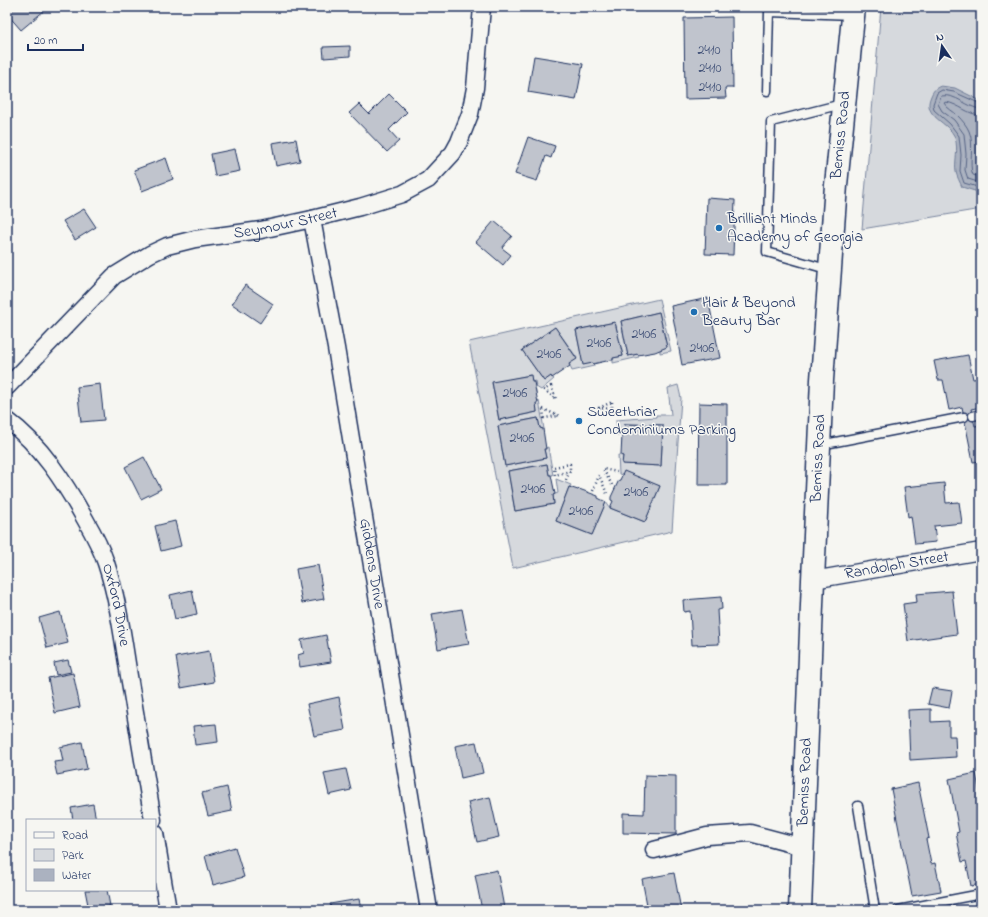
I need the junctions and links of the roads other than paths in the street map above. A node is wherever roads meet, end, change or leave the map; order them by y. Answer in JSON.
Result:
{"nodes":[{"id":1,"x":482,"y":7,"type":"edge"},
{"id":2,"x":854,"y":11,"type":"edge"},
{"id":3,"x":767,"y":91,"type":"dead end"},
{"id":4,"x":845,"y":104,"type":"junction"},
{"id":5,"x":312,"y":219,"type":"junction"},
{"id":6,"x":830,"y":270,"type":"junction"},
{"id":7,"x":7,"y":387,"type":"edge"},
{"id":8,"x":964,"y":418,"type":"dead end"},
{"id":9,"x":7,"y":420,"type":"edge"},
{"id":10,"x":819,"y":445,"type":"junction"},
{"id":11,"x":981,"y":551,"type":"edge"},
{"id":12,"x":812,"y":580,"type":"junction"},
{"id":13,"x":858,"y":806,"type":"dead end"},
{"id":14,"x":153,"y":819,"type":"edge"},
{"id":15,"x":156,"y":839,"type":"edge"},
{"id":16,"x":803,"y":847,"type":"junction"},
{"id":17,"x":654,"y":850,"type":"dead end"},
{"id":18,"x":981,"y":894,"type":"edge"},
{"id":19,"x":168,"y":910,"type":"edge"},
{"id":20,"x":429,"y":910,"type":"edge"},
{"id":21,"x":800,"y":910,"type":"edge"},
{"id":22,"x":875,"y":910,"type":"edge"},
{"id":23,"x":898,"y":910,"type":"edge"}],
"edges":[{"from":1,"to":5,"type":"street","name":"Seymour Street"},
{"from":2,"to":3,"type":"lane"},
{"from":2,"to":4,"type":"main road","name":"Bemiss Road"},
{"from":4,"to":6,"type":"main road","name":"Bemiss Road"},
{"from":4,"to":6,"type":"lane"},
{"from":5,"to":7,"type":"street","name":"Seymour Street"},
{"from":5,"to":20,"type":"street","name":"Giddens Drive"},
{"from":6,"to":10,"type":"main road","name":"Bemiss Road"},
{"from":8,"to":10,"type":"lane"},
{"from":9,"to":14,"type":"street","name":"Oxford Drive"},
{"from":10,"to":12,"type":"main road","name":"Bemiss Road"},
{"from":11,"to":12,"type":"street","name":"Randolph Street"},
{"from":12,"to":16,"type":"main road","name":"Bemiss Road"},
{"from":13,"to":22,"type":"lane"},
{"from":15,"to":19,"type":"street"},
{"from":16,"to":17,"type":"street"},
{"from":16,"to":21,"type":"main road","name":"Bemiss Road"},
{"from":18,"to":23,"type":"lane"}]}
